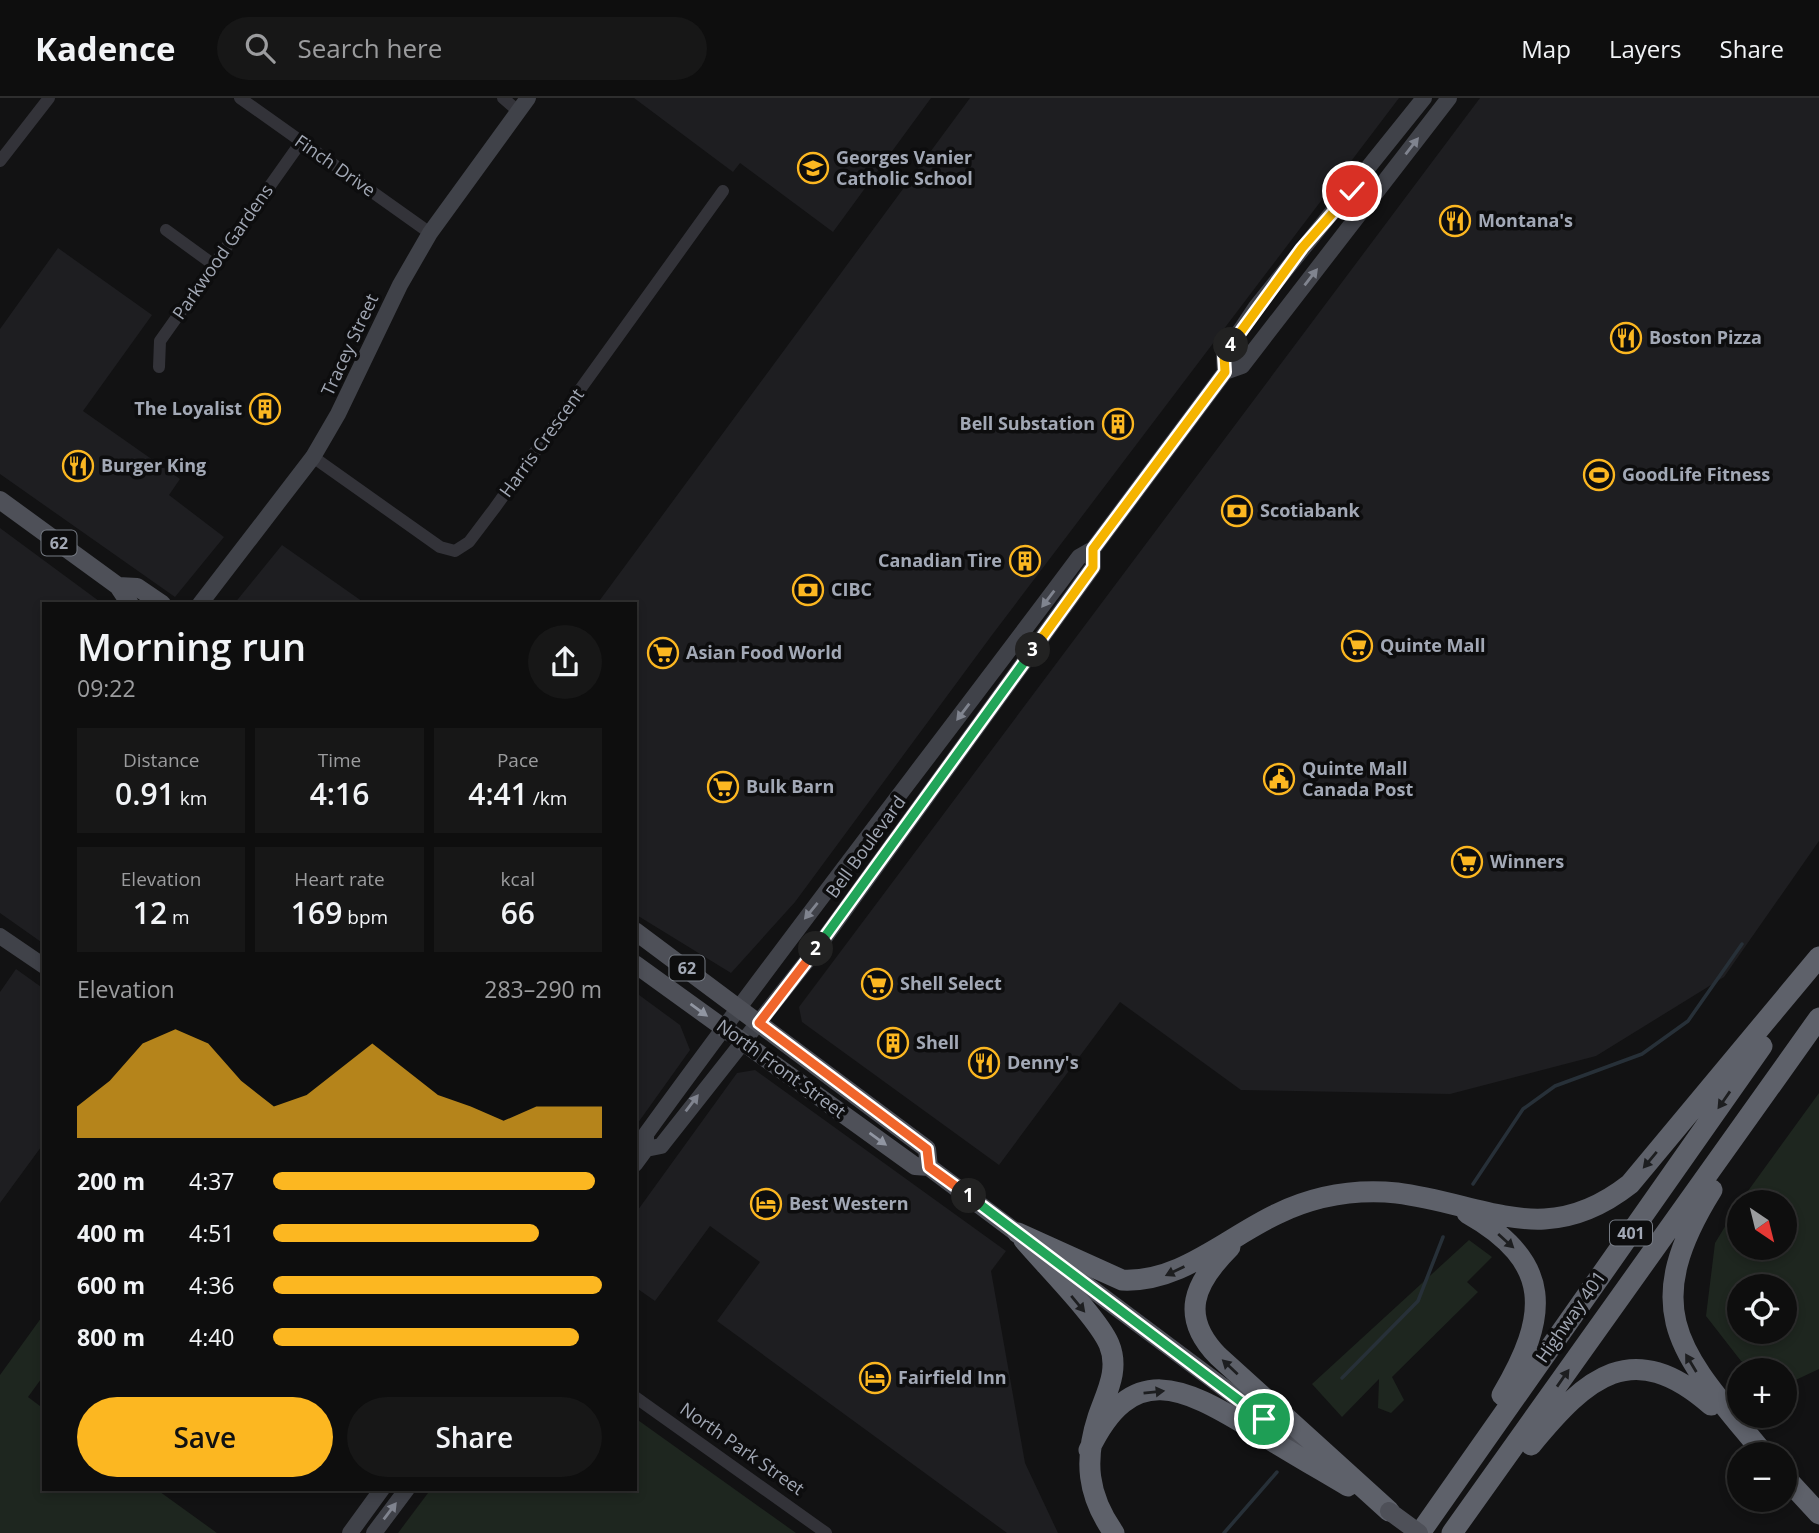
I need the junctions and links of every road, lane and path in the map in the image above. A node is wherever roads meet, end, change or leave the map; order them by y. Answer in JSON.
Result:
{"nodes":[{"id":1,"x":49,"y":98,"type":"edge"},
{"id":2,"x":240,"y":98,"type":"edge"},
{"id":3,"x":503,"y":98,"type":"edge"},
{"id":4,"x":1424,"y":98,"type":"edge"},
{"id":5,"x":1450,"y":98,"type":"edge"},
{"id":6,"x":523,"y":104,"type":"edge"},
{"id":7,"x":301,"y":142,"type":"junction"},
{"id":8,"x":0,"y":161,"type":"edge"},
{"id":9,"x":723,"y":191,"type":"dead end"},
{"id":10,"x":166,"y":230,"type":"dead end"},
{"id":11,"x":430,"y":233,"type":"junction"},
{"id":12,"x":214,"y":265,"type":"junction"},
{"id":13,"x":159,"y":367,"type":"dead end"},
{"id":14,"x":1225,"y":372,"type":"junction"},
{"id":15,"x":313,"y":457,"type":"junction"},
{"id":16,"x":0,"y":500,"type":"edge"},
{"id":17,"x":1093,"y":549,"type":"junction"},
{"id":18,"x":118,"y":586,"type":"junction"},
{"id":19,"x":129,"y":602,"type":"edge"},
{"id":20,"x":159,"y":602,"type":"edge"},
{"id":21,"x":202,"y":602,"type":"edge"},
{"id":22,"x":637,"y":932,"type":"edge"},
{"id":23,"x":0,"y":936,"type":"edge"},
{"id":24,"x":1819,"y":957,"type":"edge"},
{"id":25,"x":1819,"y":964,"type":"edge"},
{"id":26,"x":42,"y":965,"type":"edge"},
{"id":27,"x":637,"y":965,"type":"edge"},
{"id":28,"x":738,"y":1006,"type":"junction"},
{"id":29,"x":1818,"y":1020,"type":"edge"},
{"id":30,"x":759,"y":1023,"type":"junction"},
{"id":31,"x":723,"y":1027,"type":"junction"},
{"id":32,"x":743,"y":1041,"type":"junction"},
{"id":33,"x":646,"y":1149,"type":"junction"},
{"id":34,"x":637,"y":1161,"type":"edge"},
{"id":35,"x":929,"y":1167,"type":"junction"},
{"id":36,"x":1449,"y":1204,"type":"junction"},
{"id":37,"x":1255,"y":1226,"type":"junction"},
{"id":38,"x":1018,"y":1233,"type":"junction"},
{"id":39,"x":637,"y":1398,"type":"edge"},
{"id":40,"x":1089,"y":1450,"type":"junction"},
{"id":41,"x":1797,"y":1490,"type":"edge"},
{"id":42,"x":381,"y":1491,"type":"edge"},
{"id":43,"x":406,"y":1491,"type":"edge"},
{"id":44,"x":1442,"y":1501,"type":"junction"},
{"id":45,"x":1389,"y":1511,"type":"junction"},
{"id":46,"x":1819,"y":1514,"type":"edge"},
{"id":47,"x":1421,"y":1530,"type":"edge"},
{"id":48,"x":350,"y":1533,"type":"edge"},
{"id":49,"x":374,"y":1533,"type":"edge"},
{"id":50,"x":826,"y":1533,"type":"edge"},
{"id":51,"x":1114,"y":1533,"type":"edge"},
{"id":52,"x":1455,"y":1533,"type":"edge"}],
"edges":[{"from":1,"to":8,"type":"street"},
{"from":2,"to":7,"type":"street","name":"Finch Drive"},
{"from":3,"to":6,"type":"street"},
{"from":4,"to":14,"type":"main road","name":"Bell Boulevard"},
{"from":14,"to":5,"type":"main road","name":"Bell Boulevard","one_way":true},
{"from":6,"to":11,"type":"main road","name":"Tracey Street"},
{"from":7,"to":11,"type":"street","name":"Finch Drive"},
{"from":7,"to":12,"type":"street","name":"Parkwood Gardens"},
{"from":9,"to":15,"type":"street","name":"Harris Crescent"},
{"from":10,"to":12,"type":"street"},
{"from":11,"to":15,"type":"main road","name":"Tracey Street"},
{"from":12,"to":13,"type":"street","name":"Parkwood Gardens"},
{"from":14,"to":17,"type":"main road","name":"Bell Boulevard"},
{"from":15,"to":21,"type":"main road","name":"Tracey Street"},
{"from":16,"to":18,"type":"main road","number":"62"},
{"from":17,"to":28,"type":"main road","name":"Bell Boulevard","one_way":true},
{"from":17,"to":30,"type":"main road","name":"Bell Boulevard"},
{"from":18,"to":19,"type":"main road","number":"62"},
{"from":18,"to":20,"type":"main road","number":"62"},
{"from":22,"to":28,"type":"main road","name":"North Front Street","number":"62"},
{"from":23,"to":26,"type":"main road"},
{"from":24,"to":36,"type":"highway","one_way":true},
{"from":25,"to":44,"type":"highway","name":"Highway 401","number":"401","one_way":true},
{"from":27,"to":31,"type":"main road","name":"North Front Street","number":"62","one_way":true},
{"from":28,"to":30,"type":"main road","name":"North Front Street","number":"62"},
{"from":28,"to":31,"type":"main road","name":"Bell Boulevard"},
{"from":52,"to":29,"type":"highway","name":"Highway 401","number":"401","one_way":true},
{"from":52,"to":29,"type":"highway","one_way":true},
{"from":30,"to":32,"type":"main road","name":"Bell Boulevard"},
{"from":30,"to":35,"type":"main road","name":"North Front Street","number":"62"},
{"from":31,"to":32,"type":"main road","name":"North Front Street","number":"62"},
{"from":31,"to":33,"type":"main road","name":"Bell Boulevard"},
{"from":33,"to":32,"type":"main road","name":"Bell Boulevard","one_way":true},
{"from":32,"to":35,"type":"main road","name":"North Front Street","number":"62","one_way":true},
{"from":33,"to":34,"type":"main road","name":"Bell Boulevard"},
{"from":35,"to":38,"type":"main road","name":"North Front Street","number":"62"},
{"from":36,"to":37,"type":"highway"},
{"from":36,"to":44,"type":"highway","one_way":true},
{"from":37,"to":38,"type":"highway","one_way":true},
{"from":45,"to":37,"type":"highway","one_way":true},
{"from":38,"to":40,"type":"highway","one_way":true},
{"from":38,"to":45,"type":"main road","name":"North Front Street","number":"62"},
{"from":39,"to":50,"type":"street","name":"North Park Street"},
{"from":40,"to":45,"type":"highway","one_way":true},
{"from":40,"to":51,"type":"highway"},
{"from":41,"to":46,"type":"highway"},
{"from":42,"to":48,"type":"main road"},
{"from":49,"to":43,"type":"main road","one_way":true},
{"from":44,"to":47,"type":"highway","name":"Highway 401","number":"401"},
{"from":45,"to":47,"type":"main road","number":"62","bridge":true}]}
